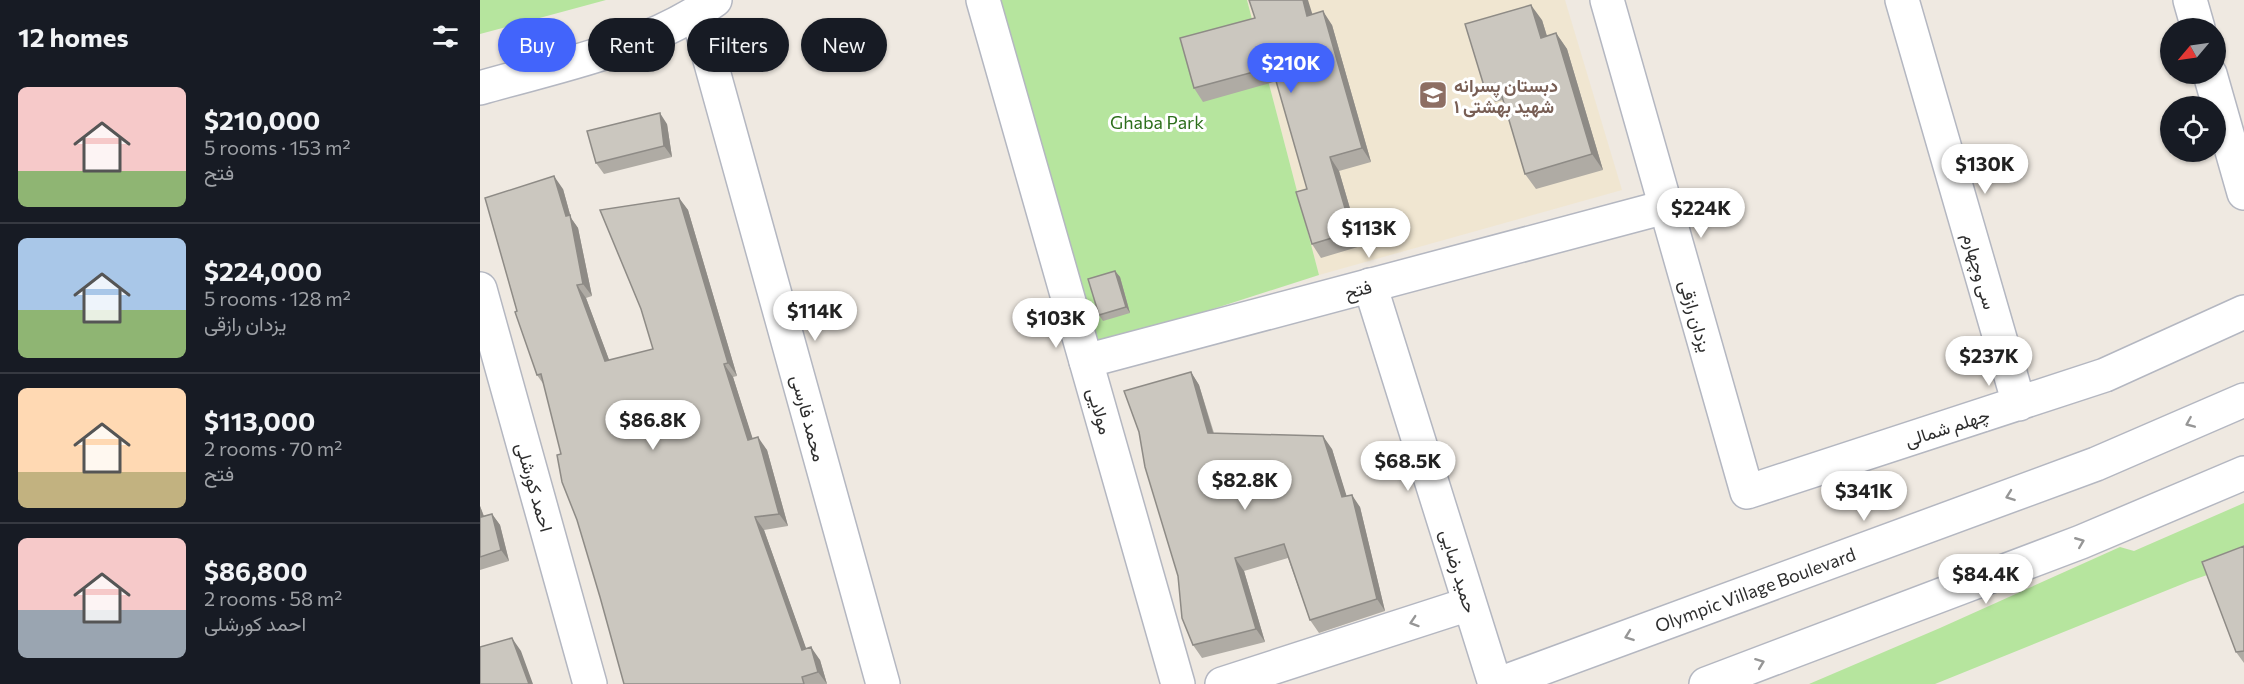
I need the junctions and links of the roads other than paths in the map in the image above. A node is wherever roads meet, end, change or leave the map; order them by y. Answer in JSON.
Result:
{"nodes":[{"id":1,"x":984,"y":0,"type":"edge"},
{"id":2,"x":1607,"y":0,"type":"edge"},
{"id":3,"x":1902,"y":0,"type":"edge"},
{"id":4,"x":2190,"y":0,"type":"edge"},
{"id":5,"x":706,"y":7,"type":"edge"},
{"id":6,"x":2195,"y":18,"type":"edge"},
{"id":7,"x":2213,"y":84,"type":"edge"},
{"id":8,"x":480,"y":88,"type":"edge"},
{"id":9,"x":2244,"y":193,"type":"edge"},
{"id":10,"x":1665,"y":207,"type":"junction"},
{"id":11,"x":1370,"y":285,"type":"junction"},
{"id":12,"x":480,"y":289,"type":"edge"},
{"id":13,"x":2244,"y":312,"type":"edge"},
{"id":14,"x":1086,"y":361,"type":"junction"},
{"id":15,"x":2244,"y":400,"type":"edge"},
{"id":16,"x":2019,"y":404,"type":"junction"},
{"id":17,"x":2244,"y":473,"type":"edge"},
{"id":18,"x":1747,"y":492,"type":"joint"},
{"id":19,"x":1469,"y":603,"type":"junction"},
{"id":20,"x":590,"y":684,"type":"edge"},
{"id":21,"x":883,"y":684,"type":"edge"},
{"id":22,"x":1178,"y":684,"type":"edge"},
{"id":23,"x":1222,"y":684,"type":"edge"},
{"id":24,"x":1497,"y":684,"type":"edge"},
{"id":25,"x":1706,"y":684,"type":"edge"}],
"edges":[{"from":1,"to":14,"type":"street","name":"مولایی"},
{"from":2,"to":10,"type":"street","name":"یزدان رازقی"},
{"from":3,"to":16,"type":"street","name":"سی وچهارم"},
{"from":4,"to":6,"type":"street"},
{"from":5,"to":8,"type":"street"},
{"from":5,"to":21,"type":"street","name":"محمد فارسی"},
{"from":7,"to":9,"type":"street"},
{"from":10,"to":11,"type":"street","name":"فتح"},
{"from":10,"to":18,"type":"street","name":"یزدان رازقی"},
{"from":11,"to":14,"type":"street","name":"فتح"},
{"from":11,"to":19,"type":"street","name":"حمید رضایی"},
{"from":12,"to":20,"type":"street","name":"احمد کورشلی"},
{"from":13,"to":16,"type":"street","name":"چهلم شمالی"},
{"from":14,"to":22,"type":"street","name":"مولایی"},
{"from":15,"to":24,"type":"street","name":"Olympic Village Boulevard","one_way":true},
{"from":16,"to":18,"type":"street","name":"چهلم شمالی"},
{"from":25,"to":17,"type":"street","one_way":true},
{"from":19,"to":23,"type":"street","one_way":true},
{"from":19,"to":24,"type":"street","name":"حمید رضایی"}]}
